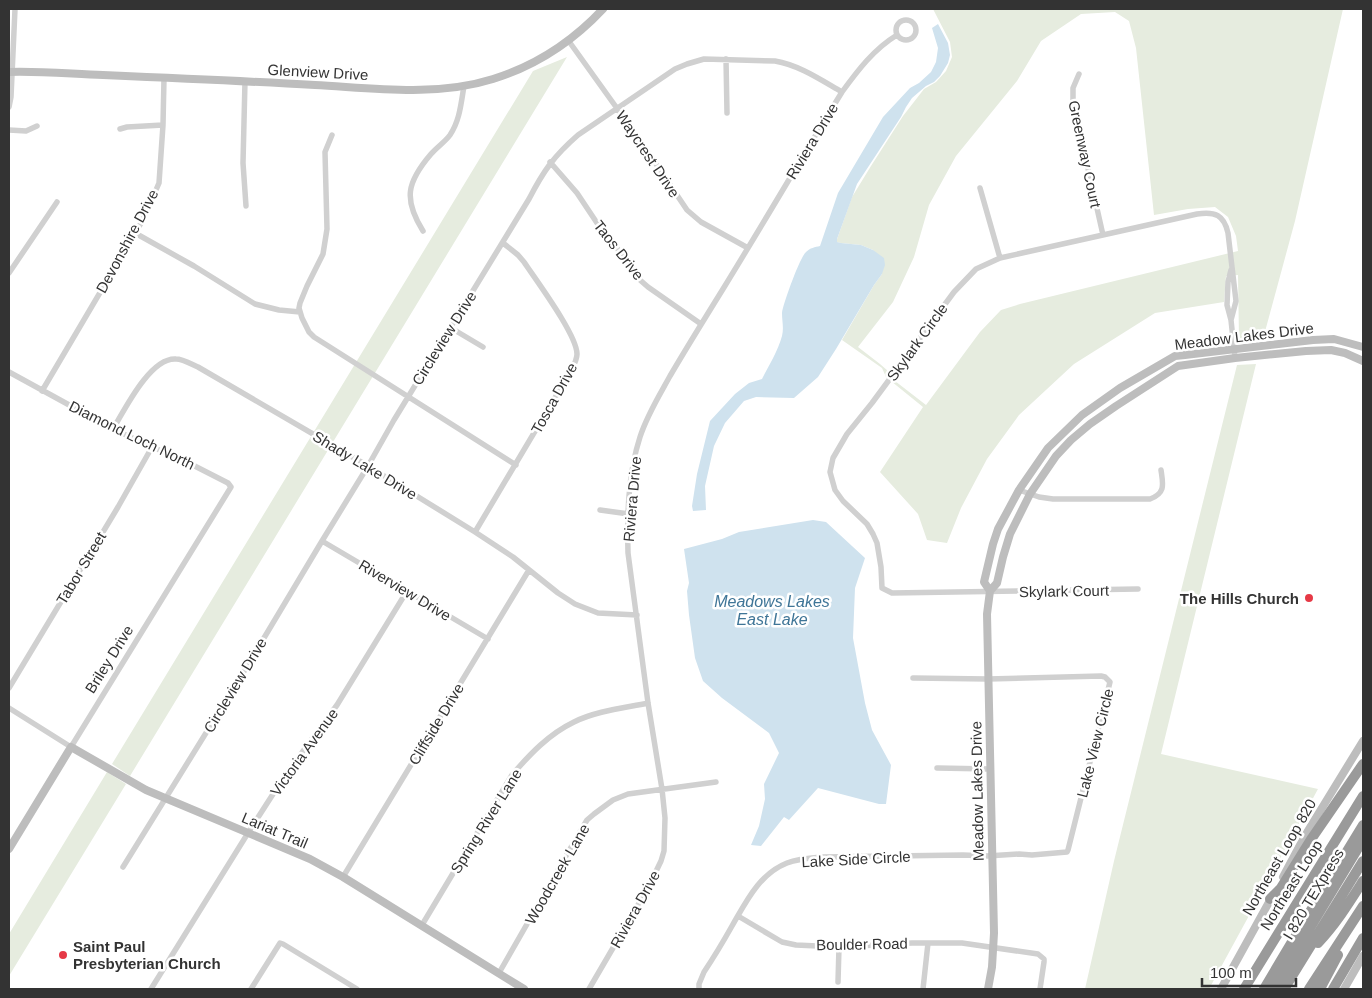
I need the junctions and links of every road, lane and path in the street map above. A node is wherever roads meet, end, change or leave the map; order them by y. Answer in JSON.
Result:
{"nodes":[{"id":1,"x":15,"y":9,"type":"edge"},
{"id":2,"x":603,"y":9,"type":"edge"},
{"id":3,"x":897,"y":35,"type":"dead end"},
{"id":4,"x":568,"y":40,"type":"junction"},
{"id":5,"x":726,"y":59,"type":"junction"},
{"id":6,"x":11,"y":72,"type":"edge"},
{"id":7,"x":1079,"y":74,"type":"dead end"},
{"id":8,"x":164,"y":78,"type":"junction"},
{"id":9,"x":245,"y":82,"type":"junction"},
{"id":10,"x":464,"y":86,"type":"junction"},
{"id":11,"x":842,"y":92,"type":"junction"},
{"id":12,"x":9,"y":108,"type":"edge"},
{"id":13,"x":617,"y":108,"type":"junction"},
{"id":14,"x":727,"y":113,"type":"dead end"},
{"id":15,"x":163,"y":125,"type":"junction"},
{"id":16,"x":37,"y":126,"type":"dead end"},
{"id":17,"x":120,"y":129,"type":"dead end"},
{"id":18,"x":9,"y":130,"type":"edge"},
{"id":19,"x":332,"y":135,"type":"dead end"},
{"id":20,"x":550,"y":162,"type":"junction"},
{"id":21,"x":980,"y":188,"type":"dead end"},
{"id":22,"x":57,"y":202,"type":"dead end"},
{"id":23,"x":246,"y":206,"type":"dead end"},
{"id":24,"x":423,"y":231,"type":"dead end"},
{"id":25,"x":135,"y":233,"type":"junction"},
{"id":26,"x":1103,"y":235,"type":"junction"},
{"id":27,"x":503,"y":243,"type":"junction"},
{"id":28,"x":748,"y":248,"type":"junction"},
{"id":29,"x":1000,"y":258,"type":"junction"},
{"id":30,"x":9,"y":273,"type":"edge"},
{"id":31,"x":300,"y":312,"type":"junction"},
{"id":32,"x":701,"y":324,"type":"junction"},
{"id":33,"x":451,"y":328,"type":"junction"},
{"id":34,"x":483,"y":347,"type":"dead end"},
{"id":35,"x":1363,"y":347,"type":"edge"},
{"id":36,"x":1234,"y":349,"type":"junction"},
{"id":37,"x":1235,"y":358,"type":"junction"},
{"id":38,"x":1363,"y":361,"type":"edge"},
{"id":39,"x":9,"y":372,"type":"edge"},
{"id":40,"x":42,"y":391,"type":"junction"},
{"id":41,"x":408,"y":397,"type":"junction"},
{"id":42,"x":113,"y":429,"type":"junction"},
{"id":43,"x":152,"y":447,"type":"junction"},
{"id":44,"x":516,"y":465,"type":"junction"},
{"id":45,"x":368,"y":466,"type":"junction"},
{"id":46,"x":1161,"y":470,"type":"dead end"},
{"id":47,"x":228,"y":483,"type":"joint"},
{"id":48,"x":1019,"y":490,"type":"junction"},
{"id":49,"x":1030,"y":494,"type":"junction"},
{"id":50,"x":600,"y":510,"type":"dead end"},
{"id":51,"x":628,"y":514,"type":"junction"},
{"id":52,"x":475,"y":532,"type":"junction"},
{"id":53,"x":322,"y":540,"type":"junction"},
{"id":54,"x":529,"y":570,"type":"junction"},
{"id":55,"x":1138,"y":590,"type":"dead end"},
{"id":56,"x":407,"y":591,"type":"junction"},
{"id":57,"x":990,"y":591,"type":"junction"},
{"id":58,"x":637,"y":615,"type":"junction"},
{"id":59,"x":488,"y":639,"type":"junction"},
{"id":60,"x":913,"y":678,"type":"dead end"},
{"id":61,"x":988,"y":679,"type":"junction"},
{"id":62,"x":9,"y":688,"type":"edge"},
{"id":63,"x":648,"y":703,"type":"junction"},
{"id":64,"x":9,"y":708,"type":"edge"},
{"id":65,"x":1363,"y":740,"type":"edge"},
{"id":66,"x":71,"y":747,"type":"junction"},
{"id":67,"x":1363,"y":764,"type":"edge"},
{"id":68,"x":937,"y":768,"type":"dead end"},
{"id":69,"x":990,"y":769,"type":"junction"},
{"id":70,"x":716,"y":782,"type":"dead end"},
{"id":71,"x":662,"y":789,"type":"junction"},
{"id":72,"x":1363,"y":796,"type":"edge"},
{"id":73,"x":165,"y":798,"type":"junction"},
{"id":74,"x":1363,"y":825,"type":"edge"},
{"id":75,"x":248,"y":833,"type":"junction"},
{"id":76,"x":1363,"y":840,"type":"edge"},
{"id":77,"x":9,"y":849,"type":"edge"},
{"id":78,"x":992,"y":855,"type":"junction"},
{"id":79,"x":1363,"y":861,"type":"edge"},
{"id":80,"x":123,"y":867,"type":"dead end"},
{"id":81,"x":343,"y":877,"type":"junction"},
{"id":82,"x":1363,"y":881,"type":"edge"},
{"id":83,"x":1270,"y":899,"type":"junction"},
{"id":84,"x":1363,"y":906,"type":"edge"},
{"id":85,"x":738,"y":916,"type":"junction"},
{"id":86,"x":422,"y":925,"type":"junction"},
{"id":87,"x":1349,"y":928,"type":"junction"},
{"id":88,"x":1363,"y":938,"type":"edge"},
{"id":89,"x":928,"y":943,"type":"junction"},
{"id":90,"x":839,"y":947,"type":"junction"},
{"id":91,"x":993,"y":947,"type":"junction"},
{"id":92,"x":1363,"y":956,"type":"edge"},
{"id":93,"x":1304,"y":958,"type":"junction"},
{"id":94,"x":498,"y":973,"type":"junction"},
{"id":95,"x":838,"y":982,"type":"dead end"},
{"id":96,"x":347,"y":986,"type":"edge"},
{"id":97,"x":151,"y":989,"type":"edge"},
{"id":98,"x":251,"y":989,"type":"edge"},
{"id":99,"x":357,"y":989,"type":"edge"},
{"id":100,"x":524,"y":989,"type":"edge"},
{"id":101,"x":589,"y":989,"type":"edge"},
{"id":102,"x":699,"y":989,"type":"edge"},
{"id":103,"x":923,"y":989,"type":"edge"},
{"id":104,"x":988,"y":989,"type":"edge"},
{"id":105,"x":1040,"y":989,"type":"edge"},
{"id":106,"x":1221,"y":989,"type":"edge"},
{"id":107,"x":1244,"y":989,"type":"edge"},
{"id":108,"x":1264,"y":989,"type":"edge"},
{"id":109,"x":1273,"y":989,"type":"edge"},
{"id":110,"x":1284,"y":989,"type":"edge"},
{"id":111,"x":1309,"y":989,"type":"edge"},
{"id":112,"x":1320,"y":989,"type":"edge"},
{"id":113,"x":1333,"y":989,"type":"edge"},
{"id":114,"x":1344,"y":989,"type":"edge"}],
"edges":[{"from":1,"to":6,"type":"street"},
{"from":2,"to":4,"type":"street","name":"Glenview Drive"},
{"from":3,"to":11,"type":"street","name":"Riviera Drive"},
{"from":4,"to":10,"type":"street","name":"Glenview Drive"},
{"from":4,"to":13,"type":"street","name":"Waycrest Drive"},
{"from":5,"to":11,"type":"street","name":"Circleview Drive"},
{"from":5,"to":13,"type":"street","name":"Circleview Drive"},
{"from":5,"to":14,"type":"street"},
{"from":6,"to":8,"type":"street","name":"Glenview Drive"},
{"from":6,"to":12,"type":"street"},
{"from":7,"to":26,"type":"street","name":"Greenway Court"},
{"from":8,"to":9,"type":"street","name":"Glenview Drive"},
{"from":8,"to":15,"type":"street","name":"Devonshire Drive"},
{"from":9,"to":10,"type":"street","name":"Glenview Drive"},
{"from":9,"to":23,"type":"street"},
{"from":10,"to":24,"type":"street"},
{"from":11,"to":28,"type":"street","name":"Riviera Drive"},
{"from":13,"to":20,"type":"street","name":"Circleview Drive"},
{"from":13,"to":28,"type":"street","name":"Waycrest Drive"},
{"from":15,"to":17,"type":"street"},
{"from":15,"to":25,"type":"street","name":"Devonshire Drive"},
{"from":16,"to":18,"type":"street"},
{"from":19,"to":31,"type":"street"},
{"from":20,"to":27,"type":"street","name":"Circleview Drive"},
{"from":20,"to":32,"type":"street","name":"Taos Drive"},
{"from":21,"to":29,"type":"street"},
{"from":22,"to":30,"type":"street"},
{"from":25,"to":31,"type":"street"},
{"from":25,"to":40,"type":"street","name":"Devonshire Drive"},
{"from":26,"to":29,"type":"street","name":"Skylark Circle"},
{"from":26,"to":36,"type":"street","name":"Skylark Circle"},
{"from":27,"to":33,"type":"street","name":"Circleview Drive"},
{"from":27,"to":44,"type":"street","name":"Tosca Drive"},
{"from":28,"to":32,"type":"street","name":"Riviera Drive"},
{"from":29,"to":57,"type":"street","name":"Skylark Circle"},
{"from":31,"to":41,"type":"street"},
{"from":32,"to":51,"type":"street","name":"Riviera Drive"},
{"from":33,"to":34,"type":"street"},
{"from":33,"to":41,"type":"street","name":"Circleview Drive"},
{"from":35,"to":36,"type":"street","name":"Meadow Lakes Drive"},
{"from":36,"to":37,"type":"street","name":"Skylark Circle"},
{"from":36,"to":48,"type":"street","name":"Meadow Lakes Drive"},
{"from":37,"to":38,"type":"street","name":"Meadow Lakes Drive"},
{"from":37,"to":49,"type":"street","name":"Meadow Lakes Drive"},
{"from":39,"to":40,"type":"street","name":"Diamond Loch North"},
{"from":40,"to":42,"type":"street","name":"Diamond Loch North"},
{"from":41,"to":44,"type":"street"},
{"from":41,"to":45,"type":"street","name":"Circleview Drive"},
{"from":42,"to":43,"type":"street","name":"Diamond Loch North"},
{"from":42,"to":45,"type":"street","name":"Shady Lake Drive"},
{"from":43,"to":47,"type":"street","name":"Diamond Loch North"},
{"from":43,"to":62,"type":"street","name":"Tabor Street"},
{"from":44,"to":52,"type":"street","name":"Tosca Drive"},
{"from":45,"to":52,"type":"street","name":"Shady Lake Drive"},
{"from":45,"to":53,"type":"street","name":"Circleview Drive"},
{"from":46,"to":49,"type":"street"},
{"from":47,"to":66,"type":"street","name":"Briley Drive"},
{"from":48,"to":49,"type":"street"},
{"from":48,"to":57,"type":"street","name":"Meadow Lakes Drive"},
{"from":49,"to":57,"type":"street","name":"Meadow Lakes Drive"},
{"from":50,"to":51,"type":"street"},
{"from":51,"to":58,"type":"street","name":"Riviera Drive"},
{"from":52,"to":54,"type":"street","name":"Shady Lake Drive"},
{"from":53,"to":56,"type":"street","name":"Riverview Drive"},
{"from":53,"to":73,"type":"street","name":"Circleview Drive"},
{"from":54,"to":58,"type":"street","name":"Shady Lake Drive"},
{"from":54,"to":59,"type":"street","name":"Cliffside Drive"},
{"from":55,"to":57,"type":"street","name":"Skylark Court"},
{"from":56,"to":59,"type":"street","name":"Riverview Drive"},
{"from":56,"to":75,"type":"street","name":"Victoria Avenue"},
{"from":57,"to":61,"type":"street","name":"Meadow Lakes Drive"},
{"from":58,"to":63,"type":"street","name":"Riviera Drive"},
{"from":59,"to":81,"type":"street","name":"Cliffside Drive"},
{"from":60,"to":61,"type":"street"},
{"from":61,"to":69,"type":"street","name":"Meadow Lakes Drive"},
{"from":61,"to":78,"type":"street","name":"Lake View Circle"},
{"from":63,"to":71,"type":"street","name":"Riviera Drive"},
{"from":63,"to":86,"type":"street","name":"Spring River Lane"},
{"from":64,"to":66,"type":"street","name":"Lariat Trail"},
{"from":65,"to":83,"type":"street","name":"Northeast Loop 820"},
{"from":66,"to":73,"type":"street","name":"Lariat Trail"},
{"from":66,"to":77,"type":"street","name":"Briley Drive"},
{"from":67,"to":83,"type":"highway"},
{"from":68,"to":69,"type":"street"},
{"from":69,"to":78,"type":"street","name":"Meadow Lakes Drive"},
{"from":70,"to":71,"type":"street","name":"Woodcreek Lane"},
{"from":71,"to":94,"type":"street","name":"Woodcreek Lane"},
{"from":71,"to":101,"type":"street","name":"Riviera Drive"},
{"from":72,"to":107,"type":"highway","name":"Northeast Loop"},
{"from":73,"to":75,"type":"street","name":"Lariat Trail"},
{"from":73,"to":80,"type":"street","name":"Circleview Drive"},
{"from":74,"to":108,"type":"highway"},
{"from":75,"to":81,"type":"street","name":"Lariat Trail"},
{"from":75,"to":97,"type":"street","name":"Victoria Avenue"},
{"from":76,"to":109,"type":"highway","name":"I 820 TEXpress"},
{"from":78,"to":85,"type":"street","name":"Lake Side Circle"},
{"from":78,"to":91,"type":"street","name":"Meadow Lakes Drive"},
{"from":79,"to":93,"type":"highway","name":"I 820 TEXpress"},
{"from":81,"to":86,"type":"street","name":"Lariat Trail"},
{"from":82,"to":93,"type":"highway"},
{"from":83,"to":106,"type":"street","name":"Northeast Loop 820"},
{"from":84,"to":87,"type":"highway"},
{"from":85,"to":90,"type":"street","name":"Boulder Road"},
{"from":85,"to":102,"type":"street","name":"Lake Side Circle"},
{"from":86,"to":94,"type":"street","name":"Lariat Trail"},
{"from":87,"to":111,"type":"highway"},
{"from":87,"to":112,"type":"highway"},
{"from":88,"to":113,"type":"highway"},
{"from":89,"to":90,"type":"street","name":"Boulder Road"},
{"from":89,"to":91,"type":"street","name":"Boulder Road"},
{"from":89,"to":103,"type":"street"},
{"from":90,"to":95,"type":"street"},
{"from":91,"to":104,"type":"street","name":"Meadow Lakes Drive"},
{"from":91,"to":105,"type":"street","name":"Boulder Road"},
{"from":92,"to":114,"type":"street"},
{"from":93,"to":110,"type":"highway","name":"I 820 TEXpress"},
{"from":94,"to":100,"type":"street","name":"Lariat Trail"},
{"from":96,"to":98,"type":"street"},
{"from":96,"to":99,"type":"street"}]}
